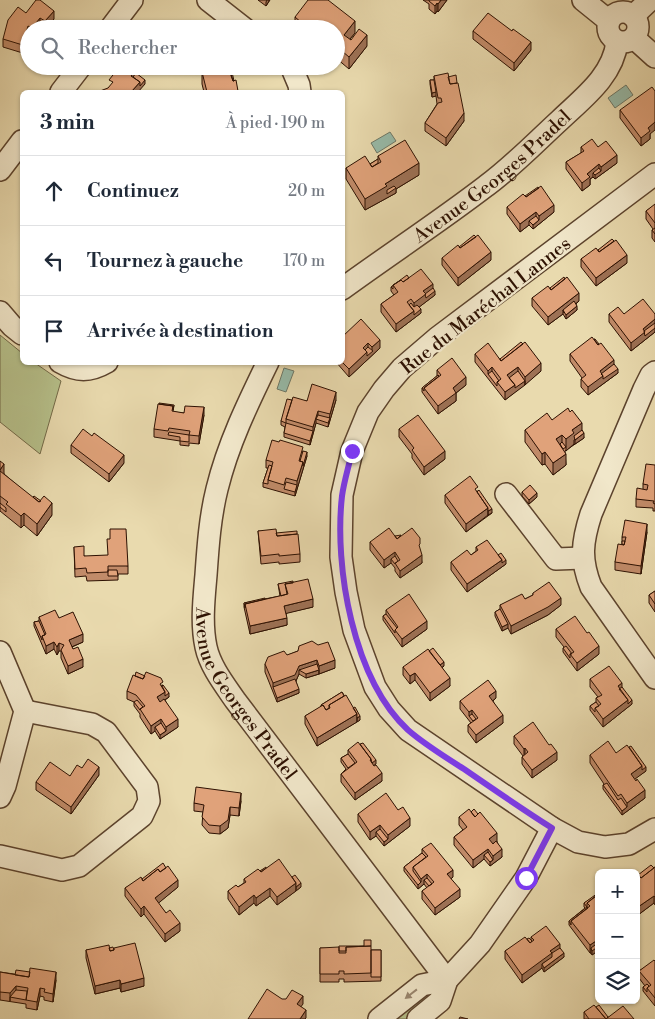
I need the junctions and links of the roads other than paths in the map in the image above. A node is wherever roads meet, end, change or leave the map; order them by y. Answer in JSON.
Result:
{"nodes":[{"id":1,"x":132,"y":0,"type":"edge"},
{"id":2,"x":208,"y":0,"type":"edge"},
{"id":3,"x":582,"y":0,"type":"edge"},
{"id":4,"x":650,"y":0,"type":"edge"},
{"id":5,"x":633,"y":16,"type":"junction"},
{"id":6,"x":117,"y":20,"type":"edge"},
{"id":7,"x":234,"y":20,"type":"edge"},
{"id":8,"x":609,"y":21,"type":"junction"},
{"id":9,"x":625,"y":40,"type":"junction"},
{"id":10,"x":655,"y":57,"type":"edge"},
{"id":11,"x":74,"y":75,"type":"edge"},
{"id":12,"x":295,"y":75,"type":"edge"},
{"id":13,"x":62,"y":90,"type":"edge"},
{"id":14,"x":300,"y":90,"type":"edge"},
{"id":15,"x":20,"y":145,"type":"edge"},
{"id":16,"x":0,"y":170,"type":"edge"},
{"id":17,"x":655,"y":174,"type":"edge"},
{"id":18,"x":345,"y":286,"type":"edge"},
{"id":19,"x":0,"y":312,"type":"edge"},
{"id":20,"x":20,"y":332,"type":"edge"},
{"id":21,"x":66,"y":365,"type":"edge"},
{"id":22,"x":102,"y":365,"type":"edge"},
{"id":23,"x":267,"y":365,"type":"edge"},
{"id":24,"x":655,"y":372,"type":"edge"},
{"id":25,"x":506,"y":494,"type":"dead end"},
{"id":26,"x":583,"y":558,"type":"junction"},
{"id":27,"x":0,"y":652,"type":"edge"},
{"id":28,"x":655,"y":678,"type":"edge"},
{"id":29,"x":25,"y":711,"type":"junction"},
{"id":30,"x":0,"y":797,"type":"edge"},
{"id":31,"x":552,"y":828,"type":"junction"},
{"id":32,"x":655,"y":829,"type":"edge"},
{"id":33,"x":0,"y":856,"type":"edge"},
{"id":34,"x":447,"y":980,"type":"junction"},
{"id":35,"x":379,"y":1019,"type":"edge"},
{"id":36,"x":418,"y":1019,"type":"edge"}],
"edges":[{"from":1,"to":6,"type":"street"},
{"from":2,"to":7,"type":"street"},
{"from":3,"to":8,"type":"street"},
{"from":4,"to":5,"type":"street"},
{"from":5,"to":8,"type":"street"},
{"from":5,"to":9,"type":"street","name":"Avenue Georges Pradel"},
{"from":8,"to":9,"type":"street"},
{"from":9,"to":10,"type":"street"},
{"from":9,"to":18,"type":"street","name":"Avenue Georges Pradel"},
{"from":11,"to":13,"type":"street"},
{"from":12,"to":14,"type":"street"},
{"from":15,"to":16,"type":"street"},
{"from":17,"to":31,"type":"street","name":"Rue du Maréchal Lannes"},
{"from":19,"to":20,"type":"street"},
{"from":21,"to":22,"type":"street"},
{"from":23,"to":34,"type":"street","name":"Avenue Georges Pradel"},
{"from":24,"to":26,"type":"street"},
{"from":25,"to":26,"type":"street"},
{"from":26,"to":28,"type":"street"},
{"from":27,"to":29,"type":"street"},
{"from":29,"to":30,"type":"street"},
{"from":29,"to":33,"type":"street"},
{"from":31,"to":32,"type":"street","name":"Rue du Maréchal Lannes"},
{"from":31,"to":34,"type":"street"},
{"from":34,"to":35,"type":"street","one_way":true},
{"from":34,"to":36,"type":"street"}]}
